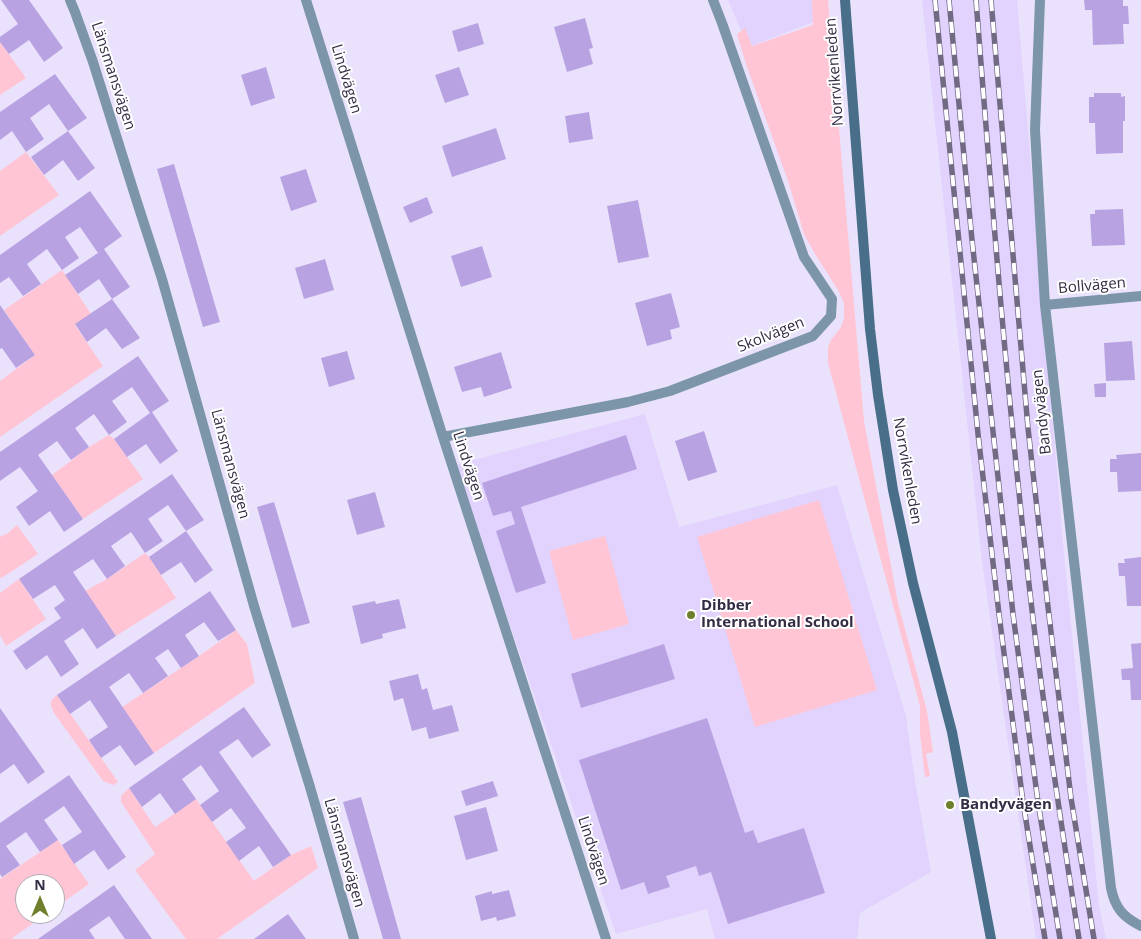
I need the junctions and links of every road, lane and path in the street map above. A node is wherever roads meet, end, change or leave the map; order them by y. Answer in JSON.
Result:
{"nodes":[{"id":1,"x":70,"y":0,"type":"edge"},
{"id":2,"x":306,"y":0,"type":"edge"},
{"id":3,"x":712,"y":0,"type":"edge"},
{"id":4,"x":845,"y":0,"type":"edge"},
{"id":5,"x":1040,"y":0,"type":"edge"},
{"id":6,"x":1141,"y":296,"type":"edge"},
{"id":7,"x":1045,"y":305,"type":"junction"},
{"id":8,"x":443,"y":437,"type":"junction"},
{"id":9,"x":1141,"y":926,"type":"edge"},
{"id":10,"x":354,"y":939,"type":"edge"},
{"id":11,"x":606,"y":939,"type":"edge"},
{"id":12,"x":990,"y":939,"type":"edge"}],
"edges":[{"from":1,"to":10,"type":"street","name":"Länsmansvägen"},
{"from":2,"to":8,"type":"street","name":"Lindvägen"},
{"from":3,"to":8,"type":"street","name":"Skolvägen"},
{"from":4,"to":12,"type":"main road","name":"Norrvikenleden"},
{"from":5,"to":7,"type":"street","name":"Bandyvägen"},
{"from":6,"to":7,"type":"street","name":"Bollvägen"},
{"from":7,"to":9,"type":"street","name":"Bandyvägen"},
{"from":8,"to":11,"type":"street","name":"Lindvägen"}]}
